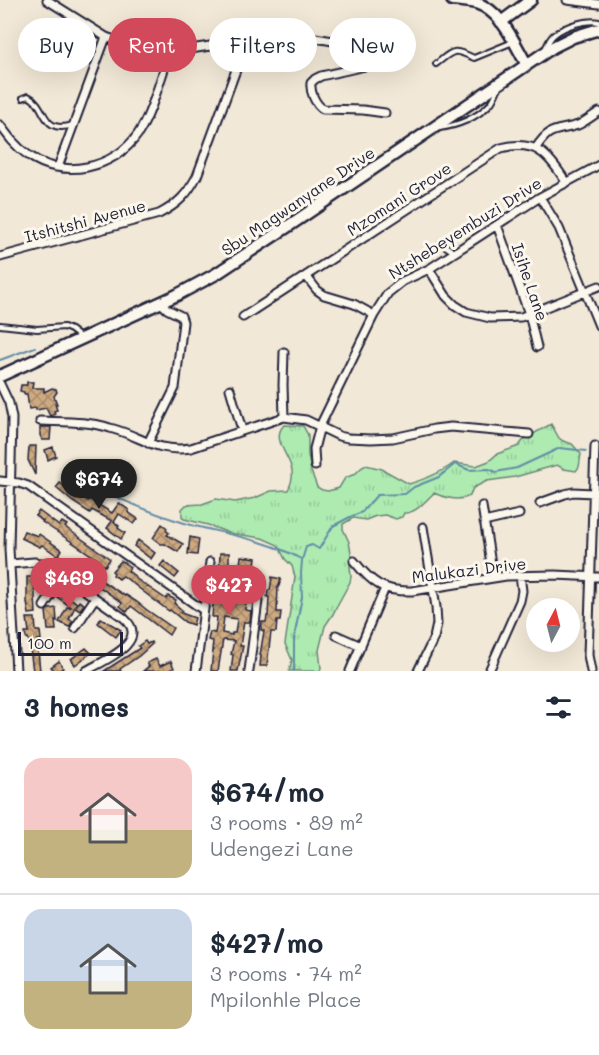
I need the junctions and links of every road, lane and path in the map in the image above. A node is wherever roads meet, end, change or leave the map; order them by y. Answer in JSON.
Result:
{"nodes":[{"id":1,"x":47,"y":0,"type":"edge"},
{"id":2,"x":452,"y":0,"type":"edge"},
{"id":3,"x":531,"y":0,"type":"edge"},
{"id":4,"x":567,"y":0,"type":"edge"},
{"id":5,"x":599,"y":4,"type":"edge"},
{"id":6,"x":501,"y":22,"type":"junction"},
{"id":7,"x":599,"y":22,"type":"edge"},
{"id":8,"x":599,"y":29,"type":"edge"},
{"id":9,"x":106,"y":37,"type":"joint"},
{"id":10,"x":317,"y":38,"type":"edge"},
{"id":11,"x":513,"y":42,"type":"junction"},
{"id":12,"x":544,"y":53,"type":"junction"},
{"id":13,"x":436,"y":64,"type":"dead end"},
{"id":14,"x":527,"y":64,"type":"junction"},
{"id":15,"x":163,"y":72,"type":"edge"},
{"id":16,"x":234,"y":72,"type":"edge"},
{"id":17,"x":23,"y":98,"type":"dead end"},
{"id":18,"x":599,"y":112,"type":"edge"},
{"id":19,"x":385,"y":114,"type":"dead end"},
{"id":20,"x":0,"y":125,"type":"edge"},
{"id":21,"x":74,"y":125,"type":"junction"},
{"id":22,"x":536,"y":148,"type":"junction"},
{"id":23,"x":599,"y":165,"type":"edge"},
{"id":24,"x":58,"y":167,"type":"junction"},
{"id":25,"x":566,"y":182,"type":"junction"},
{"id":26,"x":540,"y":197,"type":"junction"},
{"id":27,"x":496,"y":225,"type":"junction"},
{"id":28,"x":441,"y":243,"type":"dead end"},
{"id":29,"x":454,"y":253,"type":"junction"},
{"id":30,"x":0,"y":257,"type":"edge"},
{"id":31,"x":429,"y":269,"type":"junction"},
{"id":32,"x":306,"y":276,"type":"junction"},
{"id":33,"x":599,"y":286,"type":"edge"},
{"id":34,"x":585,"y":292,"type":"junction"},
{"id":35,"x":161,"y":303,"type":"junction"},
{"id":36,"x":530,"y":314,"type":"junction"},
{"id":37,"x":374,"y":315,"type":"junction"},
{"id":38,"x":243,"y":317,"type":"dead end"},
{"id":39,"x":0,"y":325,"type":"edge"},
{"id":40,"x":599,"y":327,"type":"edge"},
{"id":41,"x":83,"y":338,"type":"junction"},
{"id":42,"x":537,"y":347,"type":"dead end"},
{"id":43,"x":284,"y":352,"type":"dead end"},
{"id":44,"x":0,"y":376,"type":"edge"},
{"id":45,"x":0,"y":384,"type":"edge"},
{"id":46,"x":230,"y":389,"type":"dead end"},
{"id":47,"x":284,"y":417,"type":"junction"},
{"id":48,"x":40,"y":420,"type":"dead end"},
{"id":49,"x":320,"y":426,"type":"junction"},
{"id":50,"x":242,"y":430,"type":"junction"},
{"id":51,"x":529,"y":434,"type":"dead end"},
{"id":52,"x":148,"y":443,"type":"junction"},
{"id":53,"x":595,"y":446,"type":"dead end"},
{"id":54,"x":315,"y":466,"type":"dead end"},
{"id":55,"x":0,"y":481,"type":"edge"},
{"id":56,"x":11,"y":482,"type":"junction"},
{"id":57,"x":593,"y":493,"type":"junction"},
{"id":58,"x":540,"y":503,"type":"dead end"},
{"id":59,"x":482,"y":506,"type":"dead end"},
{"id":60,"x":519,"y":514,"type":"dead end"},
{"id":61,"x":484,"y":522,"type":"junction"},
{"id":62,"x":423,"y":527,"type":"dead end"},
{"id":63,"x":354,"y":561,"type":"dead end"},
{"id":64,"x":210,"y":562,"type":"dead end"},
{"id":65,"x":10,"y":564,"type":"junction"},
{"id":66,"x":520,"y":575,"type":"junction"},
{"id":67,"x":64,"y":576,"type":"junction"},
{"id":68,"x":261,"y":577,"type":"dead end"},
{"id":69,"x":493,"y":577,"type":"junction"},
{"id":70,"x":595,"y":577,"type":"edge"},
{"id":71,"x":433,"y":587,"type":"junction"},
{"id":72,"x":385,"y":588,"type":"junction"},
{"id":73,"x":95,"y":598,"type":"junction"},
{"id":74,"x":44,"y":606,"type":"dead end"},
{"id":75,"x":203,"y":610,"type":"junction"},
{"id":76,"x":75,"y":628,"type":"dead end"},
{"id":77,"x":336,"y":635,"type":"dead end"},
{"id":78,"x":361,"y":646,"type":"junction"},
{"id":79,"x":16,"y":671,"type":"edge"},
{"id":80,"x":86,"y":671,"type":"edge"},
{"id":81,"x":196,"y":671,"type":"edge"},
{"id":82,"x":249,"y":671,"type":"edge"},
{"id":83,"x":350,"y":671,"type":"edge"},
{"id":84,"x":418,"y":671,"type":"edge"},
{"id":85,"x":490,"y":671,"type":"edge"},
{"id":86,"x":591,"y":671,"type":"edge"}],
"edges":[{"from":1,"to":9,"type":"street"},
{"from":2,"to":6,"type":"main road"},
{"from":3,"to":6,"type":"main road"},
{"from":4,"to":5,"type":"street"},
{"from":6,"to":11,"type":"main road"},
{"from":7,"to":12,"type":"lane"},
{"from":8,"to":12,"type":"main road","name":"Sbu Magwanyane Drive"},
{"from":9,"to":21,"type":"street"},
{"from":10,"to":19,"type":"street"},
{"from":11,"to":13,"type":"lane"},
{"from":11,"to":14,"type":"main road"},
{"from":12,"to":14,"type":"main road","name":"Sbu Magwanyane Drive"},
{"from":14,"to":35,"type":"main road","name":"Sbu Magwanyane Drive"},
{"from":15,"to":24,"type":"street"},
{"from":16,"to":30,"type":"street","name":"Itshitshi Avenue"},
{"from":17,"to":21,"type":"lane"},
{"from":18,"to":22,"type":"street"},
{"from":20,"to":24,"type":"street"},
{"from":21,"to":24,"type":"street"},
{"from":22,"to":25,"type":"street"},
{"from":22,"to":32,"type":"street","name":"Mzomani Grove"},
{"from":23,"to":25,"type":"street","name":"Ntshebeyembuzi Drive"},
{"from":25,"to":26,"type":"street","name":"Ntshebeyembuzi Drive"},
{"from":26,"to":27,"type":"street","name":"Ntshebeyembuzi Drive"},
{"from":26,"to":34,"type":"street"},
{"from":27,"to":29,"type":"street","name":"Ntshebeyembuzi Drive"},
{"from":27,"to":36,"type":"street","name":"Isihe Lane"},
{"from":28,"to":29,"type":"lane"},
{"from":29,"to":31,"type":"street","name":"Ntshebeyembuzi Drive"},
{"from":31,"to":36,"type":"street"},
{"from":31,"to":37,"type":"street","name":"Ntshebeyembuzi Drive"},
{"from":32,"to":37,"type":"street"},
{"from":32,"to":38,"type":"street","name":"Mzomani Grove"},
{"from":33,"to":34,"type":"street"},
{"from":34,"to":36,"type":"street"},
{"from":34,"to":40,"type":"street"},
{"from":35,"to":41,"type":"main road","name":"Sbu Magwanyane Drive"},
{"from":35,"to":52,"type":"street"},
{"from":36,"to":42,"type":"street","name":"Isihe Lane"},
{"from":37,"to":49,"type":"street","name":"Ntshebeyembuzi Drive"},
{"from":39,"to":41,"type":"lane"},
{"from":41,"to":44,"type":"main road","name":"Sbu Magwanyane Drive"},
{"from":43,"to":47,"type":"street"},
{"from":45,"to":56,"type":"street"},
{"from":46,"to":50,"type":"street"},
{"from":47,"to":49,"type":"street"},
{"from":47,"to":50,"type":"street"},
{"from":48,"to":52,"type":"street"},
{"from":49,"to":51,"type":"street"},
{"from":49,"to":54,"type":"street","name":"Ntshebeyembuzi Drive"},
{"from":50,"to":52,"type":"street"},
{"from":53,"to":57,"type":"street"},
{"from":55,"to":56,"type":"street"},
{"from":56,"to":65,"type":"street"},
{"from":56,"to":75,"type":"street"},
{"from":57,"to":58,"type":"street"},
{"from":57,"to":70,"type":"street"},
{"from":59,"to":61,"type":"street"},
{"from":60,"to":61,"type":"street"},
{"from":61,"to":69,"type":"street"},
{"from":62,"to":71,"type":"street"},
{"from":63,"to":72,"type":"street"},
{"from":64,"to":75,"type":"street"},
{"from":65,"to":67,"type":"street"},
{"from":65,"to":79,"type":"street"},
{"from":66,"to":69,"type":"street","name":"Malukazi Drive"},
{"from":66,"to":70,"type":"street","name":"Malukazi Drive"},
{"from":66,"to":85,"type":"street"},
{"from":67,"to":73,"type":"street"},
{"from":67,"to":74,"type":"street"},
{"from":68,"to":82,"type":"street"},
{"from":69,"to":71,"type":"street","name":"Malukazi Drive"},
{"from":70,"to":86,"type":"street"},
{"from":71,"to":72,"type":"street","name":"Malukazi Drive"},
{"from":71,"to":84,"type":"street"},
{"from":72,"to":78,"type":"street"},
{"from":73,"to":76,"type":"street"},
{"from":73,"to":80,"type":"street"},
{"from":75,"to":81,"type":"street"},
{"from":77,"to":78,"type":"street"},
{"from":78,"to":83,"type":"street"}]}
